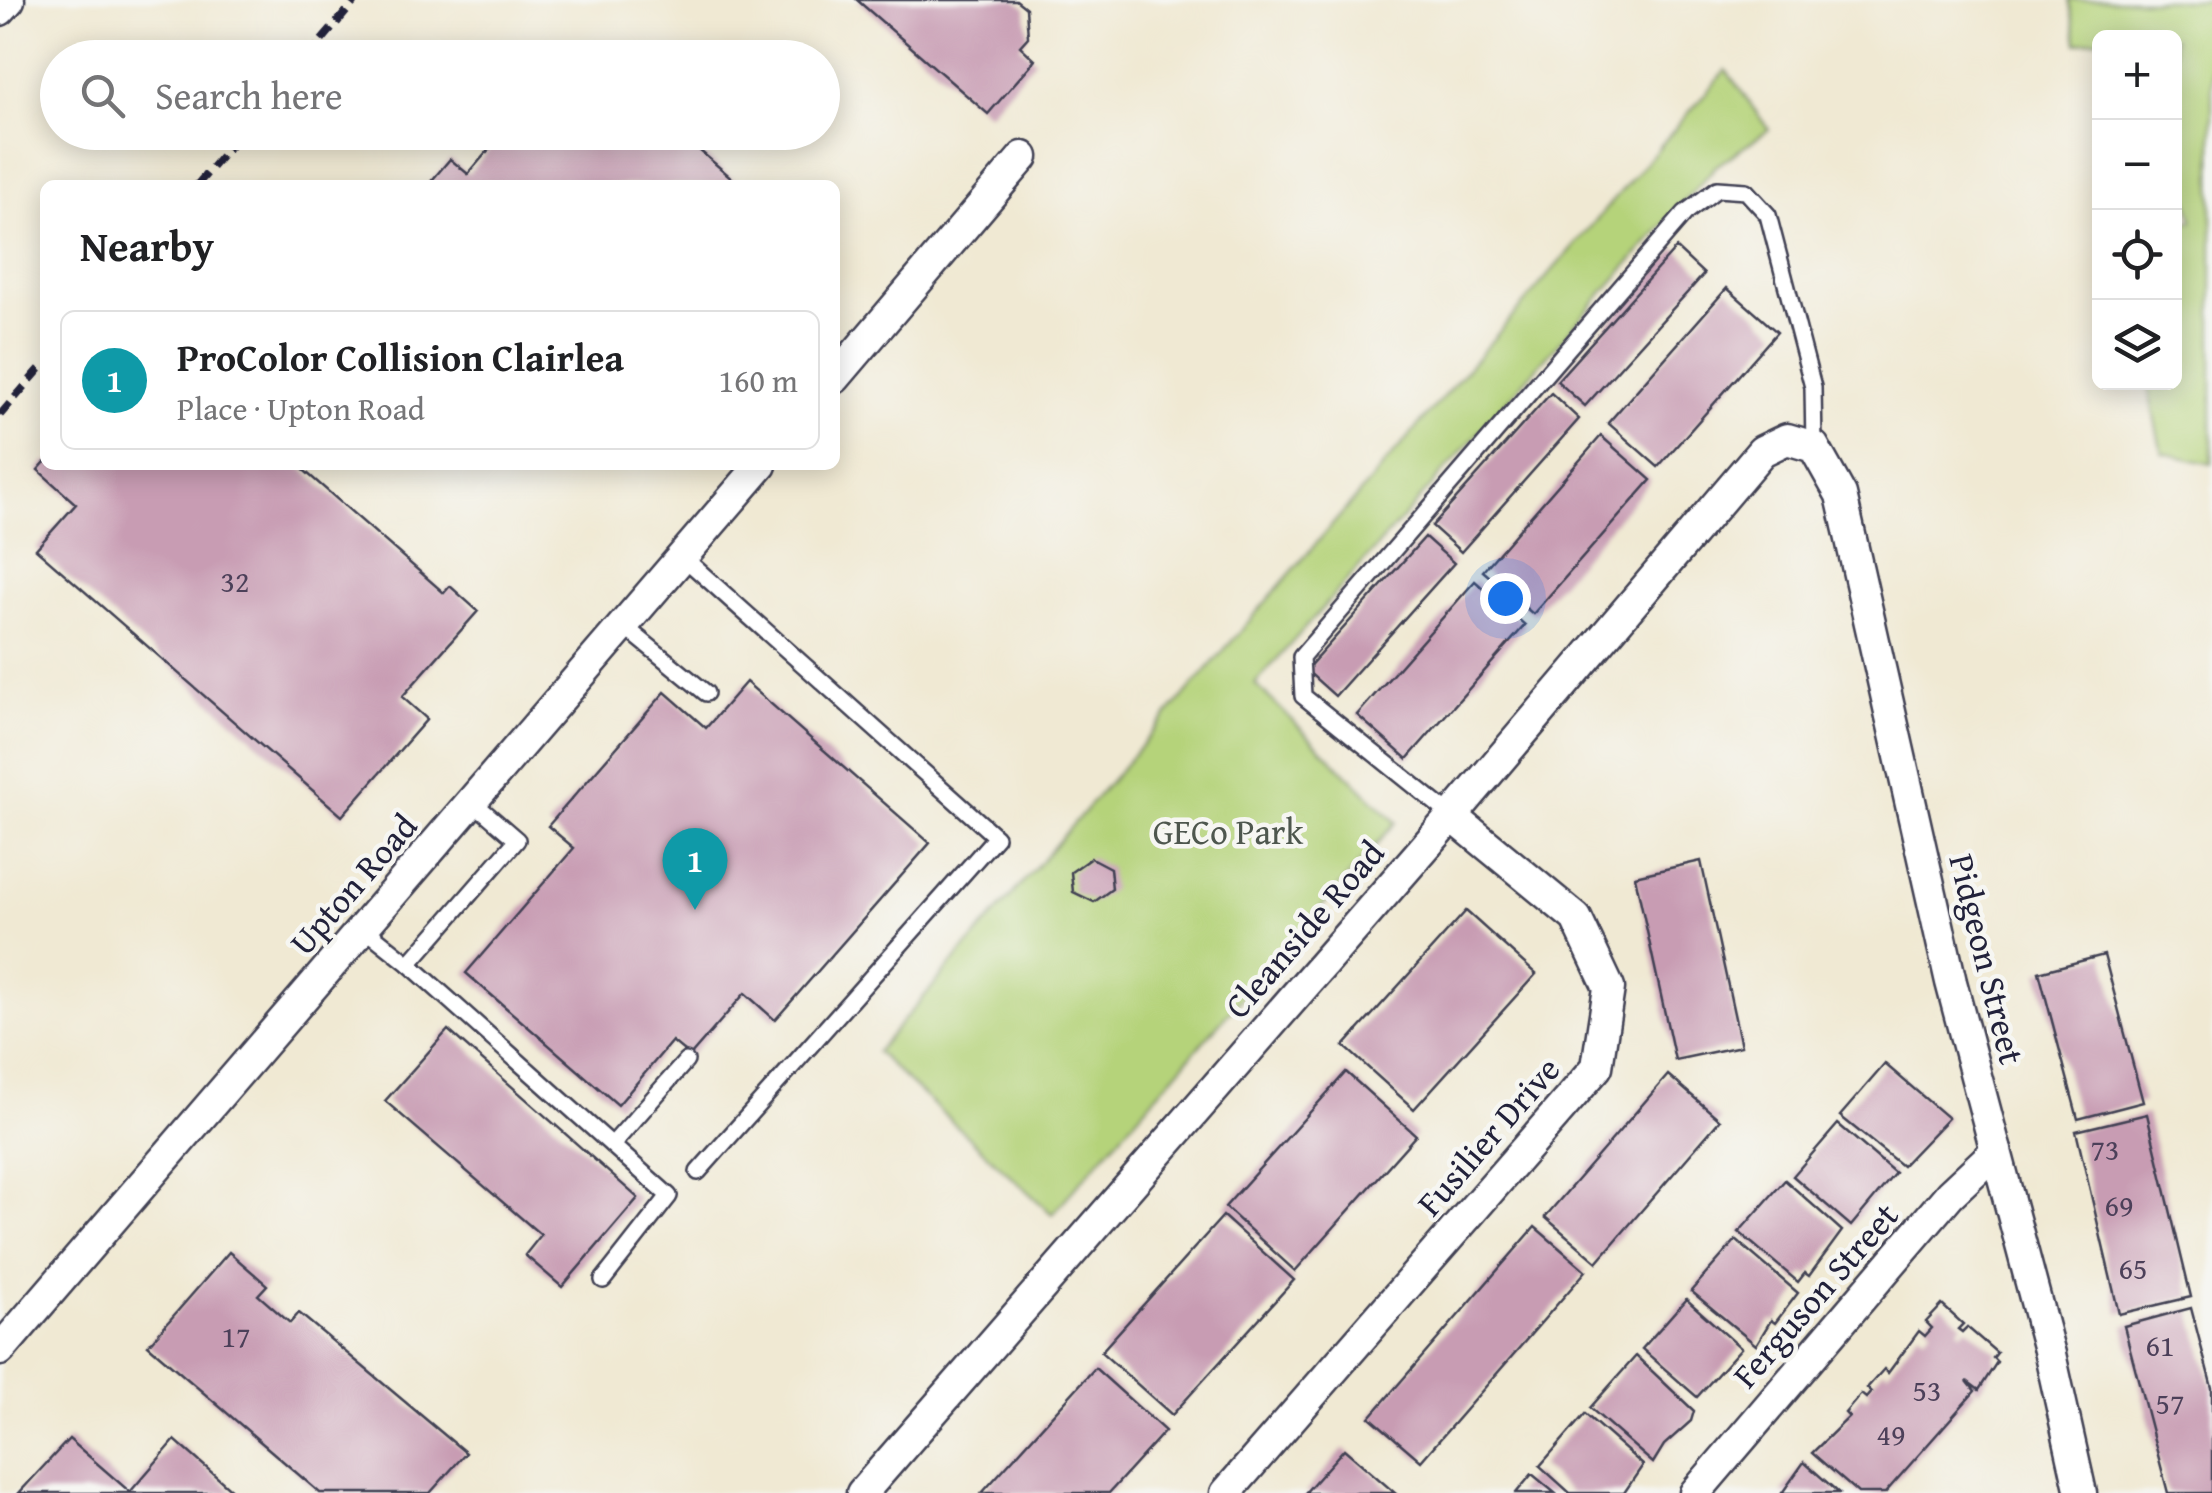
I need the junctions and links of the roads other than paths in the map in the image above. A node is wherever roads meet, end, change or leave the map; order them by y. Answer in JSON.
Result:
{"nodes":[{"id":1,"x":9,"y":0,"type":"edge"},
{"id":2,"x":0,"y":10,"type":"edge"},
{"id":3,"x":1023,"y":158,"type":"dead end"},
{"id":4,"x":840,"y":372,"type":"edge"},
{"id":5,"x":1814,"y":447,"type":"junction"},
{"id":6,"x":757,"y":470,"type":"edge"},
{"id":7,"x":683,"y":557,"type":"junction"},
{"id":8,"x":624,"y":626,"type":"junction"},
{"id":9,"x":706,"y":693,"type":"dead end"},
{"id":10,"x":473,"y":802,"type":"junction"},
{"id":11,"x":1452,"y":816,"type":"junction"},
{"id":12,"x":365,"y":930,"type":"junction"},
{"id":13,"x":409,"y":964,"type":"junction"},
{"id":14,"x":686,"y":1061,"type":"dead end"},
{"id":15,"x":612,"y":1145,"type":"junction"},
{"id":16,"x":1996,"y":1151,"type":"junction"},
{"id":17,"x":698,"y":1172,"type":"dead end"},
{"id":18,"x":603,"y":1280,"type":"dead end"},
{"id":19,"x":0,"y":1350,"type":"edge"},
{"id":20,"x":862,"y":1493,"type":"edge"},
{"id":21,"x":1226,"y":1493,"type":"edge"},
{"id":22,"x":1695,"y":1493,"type":"edge"},
{"id":23,"x":2081,"y":1493,"type":"edge"}],
"edges":[{"from":1,"to":2,"type":"street"},
{"from":3,"to":4,"type":"street"},
{"from":5,"to":11,"type":"street","name":"Cleanside Road"},
{"from":5,"to":11,"type":"lane"},
{"from":5,"to":16,"type":"street","name":"Pidgeon Street"},
{"from":6,"to":7,"type":"street","name":"Upton Road"},
{"from":7,"to":8,"type":"street","name":"Upton Road"},
{"from":7,"to":17,"type":"lane"},
{"from":8,"to":9,"type":"lane"},
{"from":8,"to":10,"type":"street","name":"Upton Road"},
{"from":10,"to":12,"type":"street","name":"Upton Road"},
{"from":10,"to":13,"type":"lane"},
{"from":11,"to":20,"type":"street","name":"Cleanside Road"},
{"from":11,"to":21,"type":"street","name":"Fusilier Drive"},
{"from":12,"to":13,"type":"lane"},
{"from":12,"to":19,"type":"street","name":"Upton Road"},
{"from":13,"to":15,"type":"lane"},
{"from":14,"to":15,"type":"lane"},
{"from":15,"to":18,"type":"lane"},
{"from":16,"to":22,"type":"street","name":"Ferguson Street"},
{"from":16,"to":23,"type":"street","name":"Pidgeon Street"}]}
